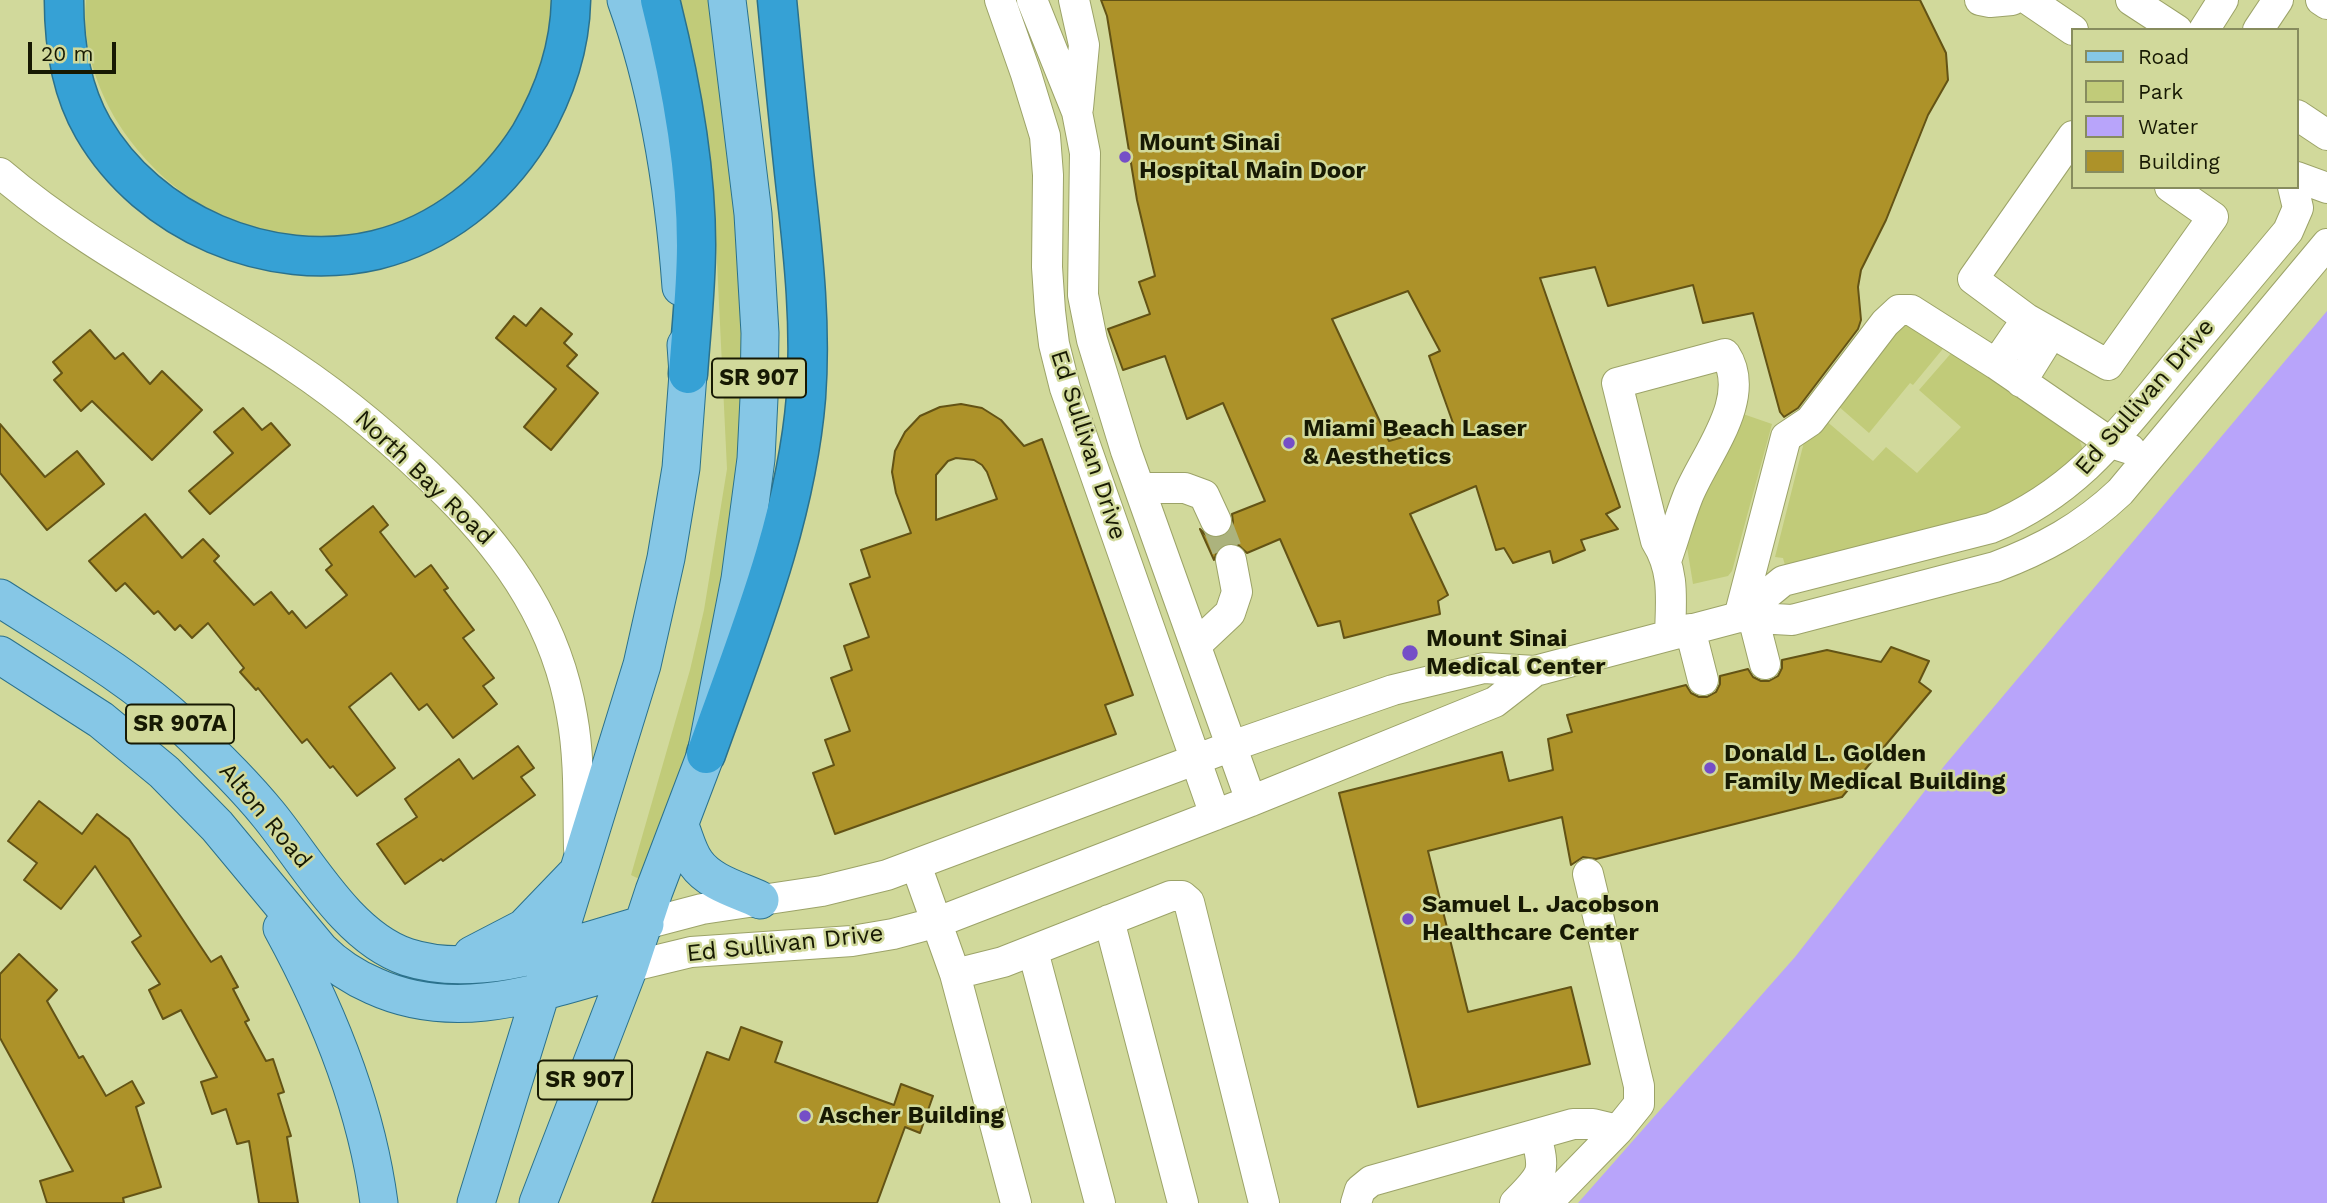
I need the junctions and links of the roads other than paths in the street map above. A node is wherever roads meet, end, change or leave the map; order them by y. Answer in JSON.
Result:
{"nodes":[{"id":1,"x":64,"y":0,"type":"edge"},
{"id":2,"x":571,"y":0,"type":"edge"},
{"id":3,"x":626,"y":0,"type":"edge"},
{"id":4,"x":660,"y":0,"type":"edge"},
{"id":5,"x":727,"y":0,"type":"edge"},
{"id":6,"x":777,"y":0,"type":"edge"},
{"id":7,"x":1000,"y":0,"type":"edge"},
{"id":8,"x":1032,"y":0,"type":"edge"},
{"id":9,"x":1074,"y":0,"type":"edge"},
{"id":10,"x":1980,"y":0,"type":"edge"},
{"id":11,"x":2012,"y":0,"type":"edge"},
{"id":12,"x":2029,"y":0,"type":"edge"},
{"id":13,"x":2131,"y":0,"type":"edge"},
{"id":14,"x":2223,"y":0,"type":"edge"},
{"id":15,"x":2278,"y":0,"type":"edge"},
{"id":16,"x":2321,"y":0,"type":"edge"},
{"id":17,"x":2327,"y":4,"type":"edge"},
{"id":18,"x":2173,"y":28,"type":"edge"},
{"id":19,"x":2205,"y":28,"type":"edge"},
{"id":20,"x":2259,"y":28,"type":"edge"},
{"id":21,"x":2072,"y":29,"type":"edge"},
{"id":22,"x":1077,"y":112,"type":"junction"},
{"id":23,"x":2299,"y":116,"type":"edge"},
{"id":24,"x":2327,"y":135,"type":"edge"},
{"id":25,"x":2072,"y":137,"type":"edge"},
{"id":26,"x":0,"y":173,"type":"edge"},
{"id":27,"x":2299,"y":178,"type":"edge"},
{"id":28,"x":2327,"y":188,"type":"edge"},
{"id":29,"x":2173,"y":189,"type":"edge"},
{"id":30,"x":2293,"y":189,"type":"edge"},
{"id":31,"x":2327,"y":244,"type":"edge"},
{"id":32,"x":2039,"y":326,"type":"junction"},
{"id":33,"x":1996,"y":364,"type":"junction"},
{"id":34,"x":688,"y":374,"type":"junction"},
{"id":35,"x":2021,"y":382,"type":"junction"},
{"id":36,"x":2110,"y":443,"type":"junction"},
{"id":37,"x":2159,"y":446,"type":"junction"},
{"id":38,"x":1140,"y":488,"type":"junction"},
{"id":39,"x":1216,"y":521,"type":"tunnel mouth"},
{"id":40,"x":1943,"y":541,"type":"junction"},
{"id":41,"x":1667,"y":558,"type":"junction"},
{"id":42,"x":1231,"y":560,"type":"tunnel mouth"},
{"id":43,"x":1975,"y":572,"type":"junction"},
{"id":44,"x":0,"y":598,"type":"edge"},
{"id":45,"x":1746,"y":617,"type":"junction"},
{"id":46,"x":1680,"y":632,"type":"junction"},
{"id":47,"x":1197,"y":644,"type":"junction"},
{"id":48,"x":0,"y":655,"type":"edge"},
{"id":49,"x":1765,"y":664,"type":"dead end"},
{"id":50,"x":1535,"y":671,"type":"junction"},
{"id":51,"x":1703,"y":680,"type":"dead end"},
{"id":52,"x":1232,"y":746,"type":"junction"},
{"id":53,"x":706,"y":754,"type":"junction"},
{"id":54,"x":1197,"y":759,"type":"junction"},
{"id":55,"x":1251,"y":801,"type":"junction"},
{"id":56,"x":1215,"y":815,"type":"junction"},
{"id":57,"x":680,"y":826,"type":"junction"},
{"id":58,"x":242,"y":857,"type":"junction"},
{"id":59,"x":916,"y":865,"type":"junction"},
{"id":60,"x":579,"y":870,"type":"junction"},
{"id":61,"x":1588,"y":874,"type":"dead end"},
{"id":62,"x":760,"y":900,"type":"junction"},
{"id":63,"x":1109,"y":920,"type":"junction"},
{"id":64,"x":938,"y":922,"type":"junction"},
{"id":65,"x":645,"y":924,"type":"junction"},
{"id":66,"x":556,"y":949,"type":"junction"},
{"id":67,"x":1033,"y":951,"type":"junction"},
{"id":68,"x":455,"y":964,"type":"junction"},
{"id":69,"x":629,"y":967,"type":"junction"},
{"id":70,"x":955,"y":974,"type":"junction"},
{"id":71,"x":541,"y":991,"type":"junction"},
{"id":72,"x":1618,"y":1130,"type":"junction"},
{"id":73,"x":1536,"y":1135,"type":"junction"},
{"id":74,"x":1007,"y":1168,"type":"junction"},
{"id":75,"x":379,"y":1203,"type":"edge"},
{"id":76,"x":476,"y":1203,"type":"edge"},
{"id":77,"x":538,"y":1203,"type":"edge"},
{"id":78,"x":993,"y":1203,"type":"edge"},
{"id":79,"x":1016,"y":1203,"type":"edge"},
{"id":80,"x":1100,"y":1203,"type":"edge"},
{"id":81,"x":1183,"y":1203,"type":"edge"},
{"id":82,"x":1264,"y":1203,"type":"edge"},
{"id":83,"x":1356,"y":1203,"type":"edge"},
{"id":84,"x":1515,"y":1203,"type":"edge"},
{"id":85,"x":1547,"y":1203,"type":"edge"}],
"edges":[{"from":1,"to":2,"type":"highway"},
{"from":3,"to":34,"type":"main road","number":"SR 907"},
{"from":4,"to":34,"type":"highway"},
{"from":5,"to":53,"type":"main road","number":"SR 907"},
{"from":6,"to":53,"type":"highway"},
{"from":7,"to":54,"type":"street","name":"Ed Sullivan Drive"},
{"from":8,"to":22,"type":"street","name":"Ed Sullivan Drive"},
{"from":9,"to":22,"type":"street"},
{"from":10,"to":11,"type":"street"},
{"from":12,"to":21,"type":"street"},
{"from":13,"to":18,"type":"street"},
{"from":14,"to":19,"type":"street"},
{"from":15,"to":20,"type":"street"},
{"from":16,"to":17,"type":"street"},
{"from":22,"to":38,"type":"street","name":"Ed Sullivan Drive"},
{"from":23,"to":24,"type":"street"},
{"from":25,"to":32,"type":"street"},
{"from":26,"to":60,"type":"street","name":"North Bay Road"},
{"from":27,"to":28,"type":"street"},
{"from":29,"to":32,"type":"street"},
{"from":30,"to":36,"type":"street","name":"Ed Sullivan Drive"},
{"from":31,"to":37,"type":"street","name":"Ed Sullivan Drive"},
{"from":32,"to":33,"type":"street"},
{"from":32,"to":35,"type":"street"},
{"from":33,"to":35,"type":"street"},
{"from":33,"to":45,"type":"street"},
{"from":34,"to":60,"type":"main road","number":"SR 907"},
{"from":35,"to":36,"type":"street"},
{"from":36,"to":37,"type":"street"},
{"from":36,"to":40,"type":"street","name":"Ed Sullivan Drive"},
{"from":37,"to":43,"type":"street","name":"Ed Sullivan Drive"},
{"from":38,"to":39,"type":"street"},
{"from":38,"to":47,"type":"street","name":"Ed Sullivan Drive"},
{"from":40,"to":43,"type":"street"},
{"from":40,"to":45,"type":"street","name":"Ed Sullivan Drive"},
{"from":41,"to":41,"type":"street"},
{"from":41,"to":46,"type":"street"},
{"from":42,"to":47,"type":"street"},
{"from":43,"to":45,"type":"street","name":"Ed Sullivan Drive"},
{"from":44,"to":68,"type":"main road","name":"Alton Road","number":"SR 907A"},
{"from":45,"to":46,"type":"street","name":"Ed Sullivan Drive"},
{"from":45,"to":49,"type":"street"},
{"from":46,"to":50,"type":"street","name":"Ed Sullivan Drive"},
{"from":46,"to":51,"type":"street"},
{"from":47,"to":52,"type":"street","name":"Ed Sullivan Drive"},
{"from":48,"to":58,"type":"main road","name":"Alton Road","number":"SR 907A"},
{"from":50,"to":52,"type":"street","name":"Ed Sullivan Drive"},
{"from":50,"to":55,"type":"street","name":"Ed Sullivan Drive"},
{"from":52,"to":54,"type":"street","name":"Ed Sullivan Drive"},
{"from":52,"to":55,"type":"street","name":"Ed Sullivan Drive"},
{"from":53,"to":57,"type":"main road","number":"SR 907"},
{"from":54,"to":56,"type":"street","name":"Ed Sullivan Drive"},
{"from":54,"to":59,"type":"street","name":"Ed Sullivan Drive"},
{"from":55,"to":56,"type":"street","name":"Ed Sullivan Drive"},
{"from":56,"to":64,"type":"street","name":"Ed Sullivan Drive"},
{"from":57,"to":62,"type":"main road"},
{"from":57,"to":65,"type":"main road","number":"SR 907"},
{"from":58,"to":71,"type":"main road","number":"SR 907A"},
{"from":58,"to":75,"type":"main road"},
{"from":59,"to":62,"type":"street","name":"Ed Sullivan Drive"},
{"from":59,"to":64,"type":"street"},
{"from":60,"to":66,"type":"main road","number":"SR 907"},
{"from":60,"to":68,"type":"main road"},
{"from":61,"to":72,"type":"street"},
{"from":62,"to":65,"type":"street","name":"Ed Sullivan Drive"},
{"from":63,"to":67,"type":"street"},
{"from":63,"to":81,"type":"street"},
{"from":63,"to":82,"type":"street"},
{"from":64,"to":69,"type":"street","name":"Ed Sullivan Drive"},
{"from":64,"to":70,"type":"street"},
{"from":65,"to":66,"type":"main road","number":"SR 907A"},
{"from":65,"to":69,"type":"main road","number":"SR 907"},
{"from":66,"to":68,"type":"main road","number":"SR 907A"},
{"from":66,"to":71,"type":"main road","number":"SR 907"},
{"from":67,"to":70,"type":"street"},
{"from":67,"to":80,"type":"street"},
{"from":69,"to":71,"type":"main road","number":"SR 907A"},
{"from":69,"to":77,"type":"main road","number":"SR 907"},
{"from":70,"to":74,"type":"street"},
{"from":71,"to":76,"type":"main road","number":"SR 907"},
{"from":72,"to":73,"type":"street"},
{"from":72,"to":85,"type":"street"},
{"from":73,"to":83,"type":"street"},
{"from":73,"to":84,"type":"street"},
{"from":74,"to":78,"type":"street"},
{"from":74,"to":79,"type":"street"}]}
